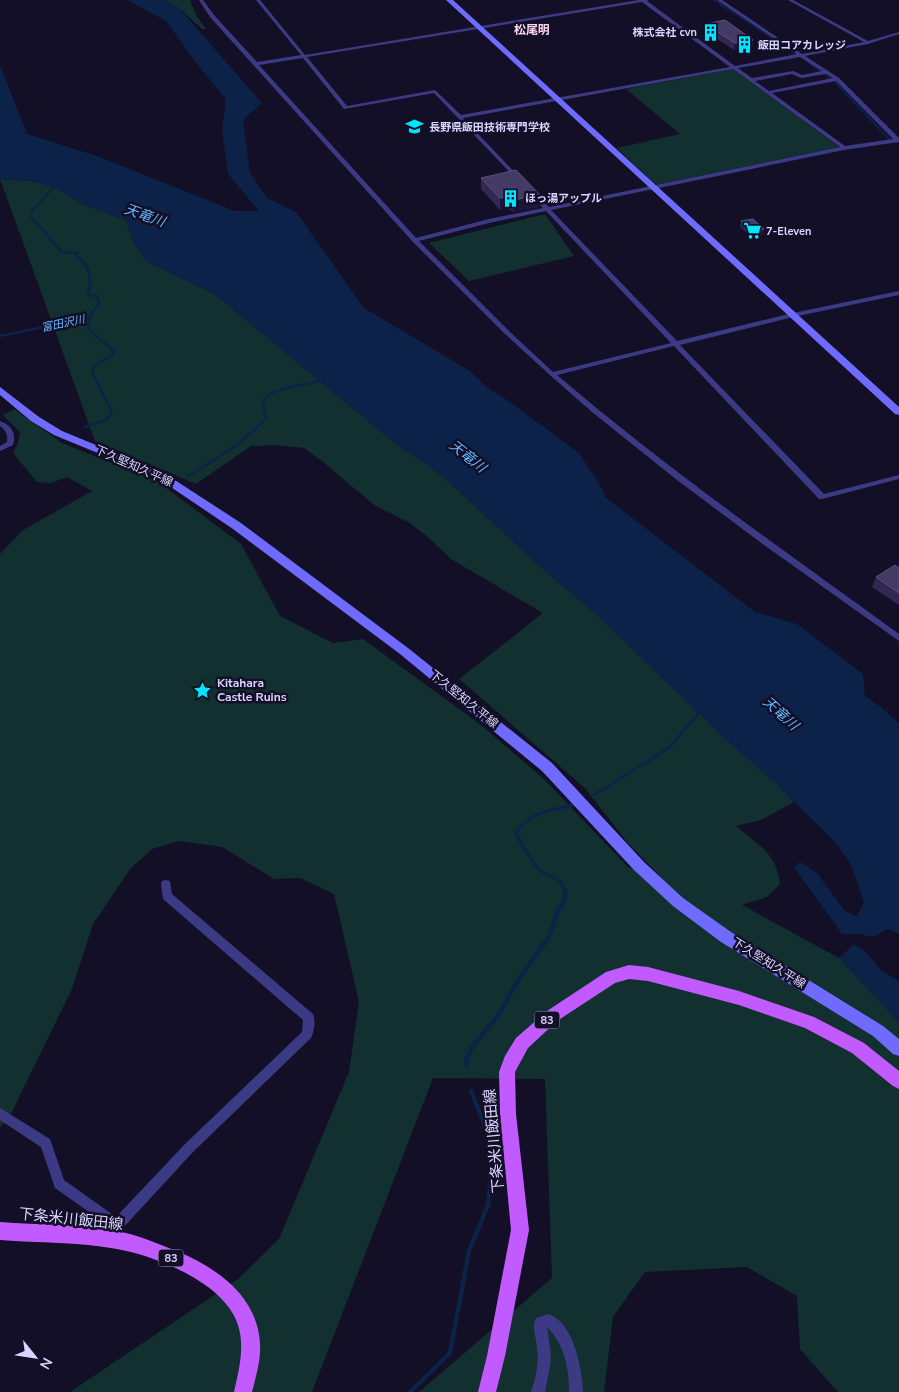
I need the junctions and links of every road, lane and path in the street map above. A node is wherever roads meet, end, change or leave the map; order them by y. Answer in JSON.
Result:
{"nodes":[{"id":1,"x":201,"y":0,"type":"edge"},
{"id":2,"x":258,"y":0,"type":"edge"},
{"id":3,"x":449,"y":0,"type":"edge"},
{"id":4,"x":644,"y":0,"type":"edge"},
{"id":5,"x":719,"y":0,"type":"edge"},
{"id":6,"x":790,"y":0,"type":"edge"},
{"id":7,"x":479,"y":28,"type":"junction"},
{"id":8,"x":898,"y":35,"type":"edge"},
{"id":9,"x":868,"y":43,"type":"junction"},
{"id":10,"x":800,"y":55,"type":"junction"},
{"id":11,"x":303,"y":56,"type":"junction"},
{"id":12,"x":256,"y":64,"type":"junction"},
{"id":13,"x":734,"y":67,"type":"junction"},
{"id":14,"x":827,"y":72,"type":"junction"},
{"id":15,"x":837,"y":79,"type":"junction"},
{"id":16,"x":752,"y":80,"type":"junction"},
{"id":17,"x":769,"y":92,"type":"junction"},
{"id":18,"x":558,"y":99,"type":"junction"},
{"id":19,"x":460,"y":117,"type":"junction"},
{"id":20,"x":898,"y":141,"type":"edge"},
{"id":21,"x":844,"y":148,"type":"junction"},
{"id":22,"x":522,"y":183,"type":"edge"},
{"id":23,"x":654,"y":187,"type":"junction"},
{"id":24,"x":529,"y":190,"type":"edge"},
{"id":25,"x":548,"y":209,"type":"junction"},
{"id":26,"x":414,"y":240,"type":"junction"},
{"id":27,"x":899,"y":293,"type":"edge"},
{"id":28,"x":793,"y":315,"type":"junction"},
{"id":29,"x":674,"y":344,"type":"junction"},
{"id":30,"x":552,"y":374,"type":"junction"},
{"id":31,"x":0,"y":390,"type":"edge"},
{"id":32,"x":899,"y":412,"type":"edge"},
{"id":33,"x":0,"y":423,"type":"edge"},
{"id":34,"x":0,"y":449,"type":"edge"},
{"id":35,"x":899,"y":477,"type":"edge"},
{"id":36,"x":899,"y":638,"type":"edge"},
{"id":37,"x":166,"y":884,"type":"dead end"},
{"id":38,"x":899,"y":1049,"type":"edge"},
{"id":39,"x":899,"y":1081,"type":"edge"},
{"id":40,"x":0,"y":1114,"type":"edge"},
{"id":41,"x":0,"y":1231,"type":"edge"},
{"id":42,"x":114,"y":1232,"type":"junction"},
{"id":43,"x":242,"y":1392,"type":"edge"},
{"id":44,"x":487,"y":1392,"type":"edge"},
{"id":45,"x":538,"y":1392,"type":"edge"},
{"id":46,"x":576,"y":1392,"type":"edge"}],
"edges":[{"from":1,"to":12,"type":"street"},
{"from":2,"to":11,"type":"street"},
{"from":3,"to":7,"type":"street"},
{"from":4,"to":7,"type":"street"},
{"from":4,"to":13,"type":"street"},
{"from":5,"to":10,"type":"street"},
{"from":6,"to":9,"type":"street"},
{"from":7,"to":11,"type":"street"},
{"from":7,"to":18,"type":"street"},
{"from":8,"to":9,"type":"street"},
{"from":9,"to":10,"type":"street"},
{"from":10,"to":13,"type":"street"},
{"from":10,"to":14,"type":"street"},
{"from":11,"to":12,"type":"street"},
{"from":11,"to":19,"type":"street"},
{"from":12,"to":26,"type":"street"},
{"from":13,"to":16,"type":"street"},
{"from":13,"to":18,"type":"street"},
{"from":14,"to":15,"type":"street"},
{"from":14,"to":16,"type":"street"},
{"from":15,"to":17,"type":"street"},
{"from":15,"to":20,"type":"street"},
{"from":16,"to":17,"type":"street"},
{"from":17,"to":21,"type":"street"},
{"from":18,"to":19,"type":"street"},
{"from":18,"to":23,"type":"street"},
{"from":19,"to":22,"type":"street"},
{"from":20,"to":21,"type":"street"},
{"from":21,"to":23,"type":"street"},
{"from":23,"to":25,"type":"street"},
{"from":23,"to":28,"type":"street"},
{"from":24,"to":25,"type":"street"},
{"from":25,"to":26,"type":"street"},
{"from":25,"to":29,"type":"street"},
{"from":26,"to":30,"type":"street"},
{"from":27,"to":28,"type":"street"},
{"from":28,"to":29,"type":"street"},
{"from":28,"to":32,"type":"street"},
{"from":29,"to":30,"type":"street"},
{"from":29,"to":35,"type":"street"},
{"from":30,"to":36,"type":"street"},
{"from":31,"to":38,"type":"street","name":"下久堅知久平線"},
{"from":33,"to":34,"type":"street"},
{"from":37,"to":42,"type":"street"},
{"from":39,"to":44,"type":"main road","name":"下条米川飯田線","number":"83"},
{"from":40,"to":42,"type":"street"},
{"from":41,"to":42,"type":"main road","name":"下条米川飯田線","number":"83"},
{"from":42,"to":43,"type":"main road","name":"下条米川飯田線","number":"83"},
{"from":45,"to":46,"type":"street"}]}
